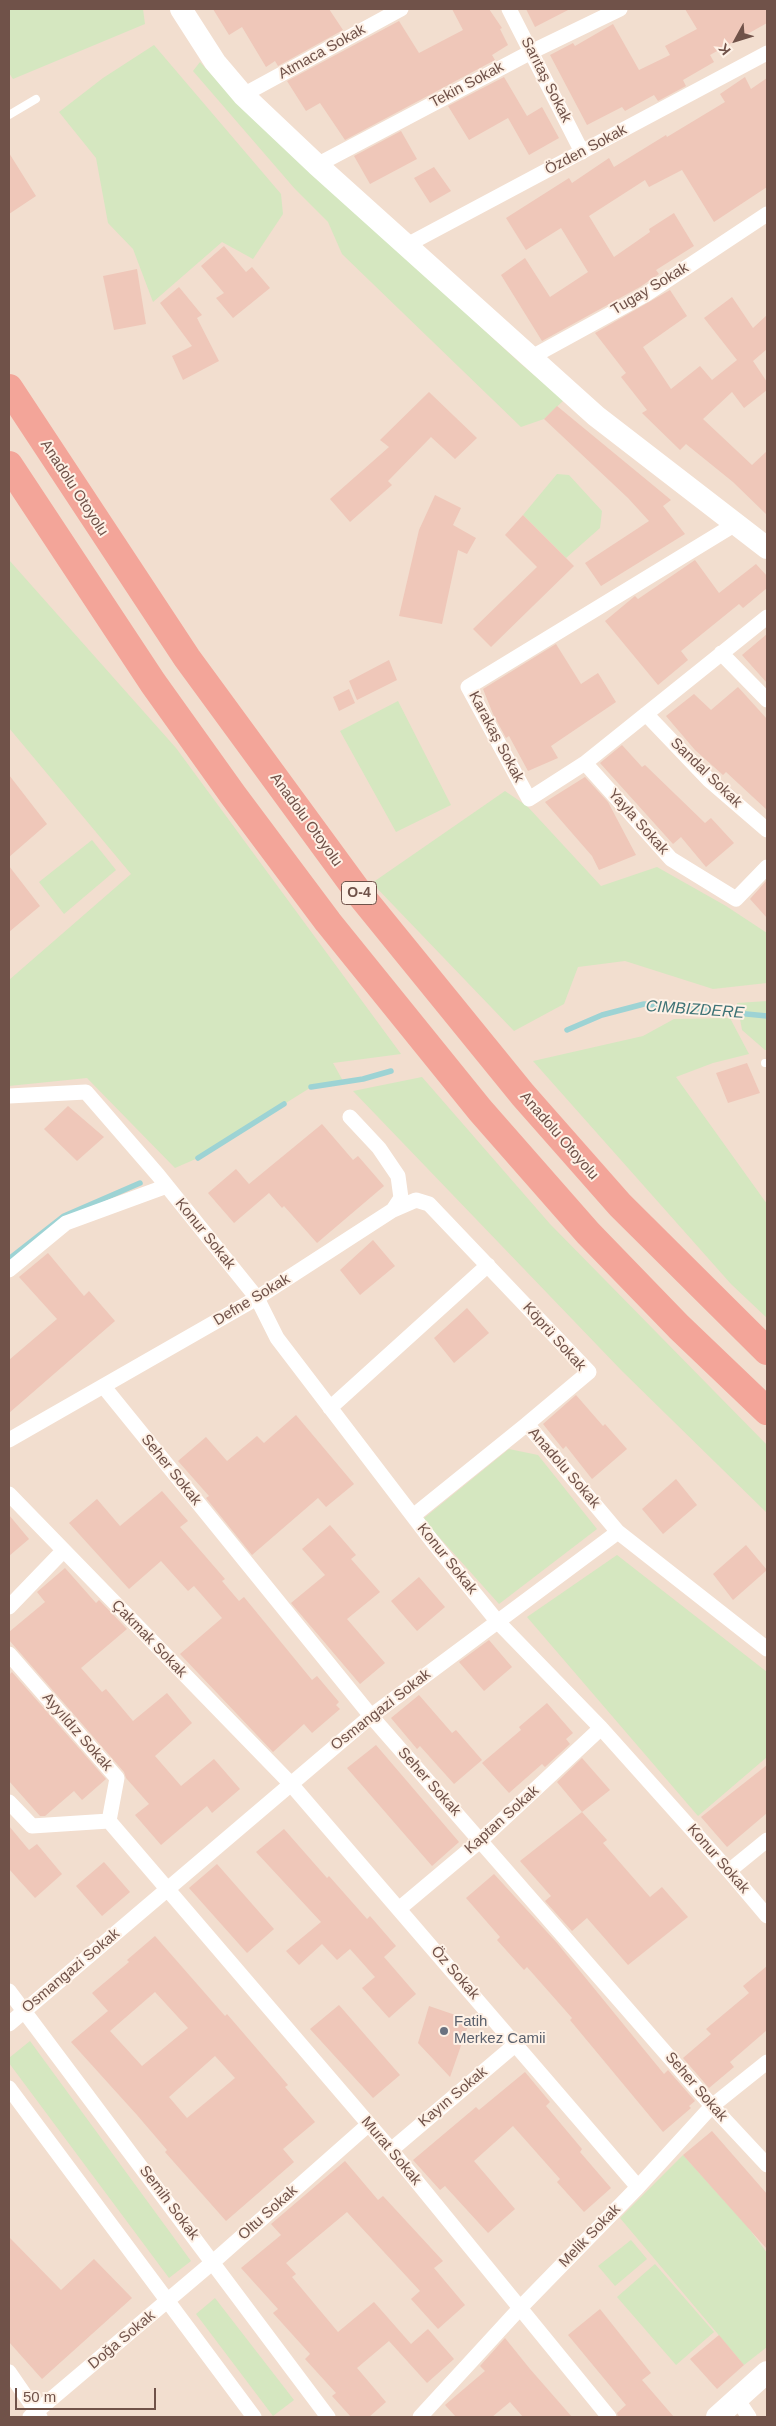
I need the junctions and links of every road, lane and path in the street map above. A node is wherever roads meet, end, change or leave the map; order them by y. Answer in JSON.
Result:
{"nodes":[{"id":1,"x":401,"y":9,"type":"edge"},
{"id":2,"x":509,"y":9,"type":"edge"},
{"id":3,"x":620,"y":9,"type":"edge"},
{"id":4,"x":180,"y":15,"type":"edge"},
{"id":5,"x":531,"y":52,"type":"junction"},
{"id":6,"x":767,"y":53,"type":"edge"},
{"id":7,"x":244,"y":95,"type":"junction"},
{"id":8,"x":36,"y":99,"type":"dead end"},
{"id":9,"x":9,"y":115,"type":"edge"},
{"id":10,"x":582,"y":152,"type":"junction"},
{"id":11,"x":317,"y":165,"type":"junction"},
{"id":12,"x":767,"y":214,"type":"edge"},
{"id":13,"x":405,"y":246,"type":"junction"},
{"id":14,"x":530,"y":358,"type":"junction"},
{"id":15,"x":9,"y":388,"type":"edge"},
{"id":16,"x":9,"y":465,"type":"edge"},
{"id":17,"x":737,"y":523,"type":"junction"},
{"id":18,"x":767,"y":548,"type":"edge"},
{"id":19,"x":767,"y":617,"type":"edge"},
{"id":20,"x":722,"y":653,"type":"junction"},
{"id":21,"x":767,"y":700,"type":"edge"},
{"id":22,"x":646,"y":714,"type":"junction"},
{"id":23,"x":584,"y":763,"type":"junction"},
{"id":24,"x":767,"y":830,"type":"edge"},
{"id":25,"x":767,"y":867,"type":"edge"},
{"id":26,"x":9,"y":1096,"type":"edge"},
{"id":27,"x":350,"y":1117,"type":"dead end"},
{"id":28,"x":162,"y":1180,"type":"junction"},
{"id":29,"x":393,"y":1210,"type":"junction"},
{"id":30,"x":488,"y":1265,"type":"junction"},
{"id":31,"x":9,"y":1270,"type":"edge"},
{"id":32,"x":257,"y":1298,"type":"junction"},
{"id":33,"x":767,"y":1351,"type":"edge"},
{"id":34,"x":104,"y":1387,"type":"junction"},
{"id":35,"x":330,"y":1408,"type":"junction"},
{"id":36,"x":767,"y":1412,"type":"edge"},
{"id":37,"x":527,"y":1424,"type":"junction"},
{"id":38,"x":9,"y":1440,"type":"edge"},
{"id":39,"x":9,"y":1494,"type":"edge"},
{"id":40,"x":413,"y":1516,"type":"junction"},
{"id":41,"x":618,"y":1532,"type":"junction"},
{"id":42,"x":63,"y":1551,"type":"junction"},
{"id":43,"x":9,"y":1607,"type":"edge"},
{"id":44,"x":497,"y":1621,"type":"junction"},
{"id":45,"x":767,"y":1649,"type":"edge"},
{"id":46,"x":9,"y":1654,"type":"edge"},
{"id":47,"x":371,"y":1716,"type":"junction"},
{"id":48,"x":601,"y":1728,"type":"junction"},
{"id":49,"x":290,"y":1783,"type":"junction"},
{"id":50,"x":9,"y":1802,"type":"edge"},
{"id":51,"x":109,"y":1821,"type":"junction"},
{"id":52,"x":481,"y":1840,"type":"junction"},
{"id":53,"x":767,"y":1840,"type":"edge"},
{"id":54,"x":730,"y":1871,"type":"junction"},
{"id":55,"x":168,"y":1889,"type":"junction"},
{"id":56,"x":400,"y":1908,"type":"junction"},
{"id":57,"x":767,"y":1916,"type":"edge"},
{"id":58,"x":9,"y":1991,"type":"edge"},
{"id":59,"x":24,"y":2012,"type":"junction"},
{"id":60,"x":9,"y":2024,"type":"edge"},
{"id":61,"x":516,"y":2044,"type":"junction"},
{"id":62,"x":767,"y":2062,"type":"edge"},
{"id":63,"x":9,"y":2088,"type":"edge"},
{"id":64,"x":712,"y":2106,"type":"junction"},
{"id":65,"x":369,"y":2124,"type":"junction"},
{"id":66,"x":391,"y":2150,"type":"junction"},
{"id":67,"x":767,"y":2165,"type":"edge"},
{"id":68,"x":638,"y":2187,"type":"junction"},
{"id":69,"x":213,"y":2262,"type":"junction"},
{"id":70,"x":167,"y":2302,"type":"junction"},
{"id":71,"x":521,"y":2307,"type":"junction"},
{"id":72,"x":9,"y":2372,"type":"edge"},
{"id":73,"x":767,"y":2372,"type":"edge"},
{"id":74,"x":743,"y":2408,"type":"edge"},
{"id":75,"x":36,"y":2415,"type":"edge"},
{"id":76,"x":325,"y":2416,"type":"edge"},
{"id":77,"x":254,"y":2417,"type":"edge"},
{"id":78,"x":420,"y":2417,"type":"edge"},
{"id":79,"x":610,"y":2417,"type":"edge"},
{"id":80,"x":717,"y":2417,"type":"edge"}],
"edges":[{"from":1,"to":7,"type":"street","name":"Atmaca Sokak"},
{"from":2,"to":5,"type":"street","name":"Sarıtaş Sokak"},
{"from":3,"to":5,"type":"street","name":"Tekin Sokak"},
{"from":4,"to":7,"type":"street"},
{"from":5,"to":10,"type":"street","name":"Sarıtaş Sokak"},
{"from":5,"to":11,"type":"street","name":"Tekin Sokak"},
{"from":6,"to":10,"type":"street","name":"Özden Sokak"},
{"from":7,"to":11,"type":"street"},
{"from":8,"to":9,"type":"lane"},
{"from":10,"to":13,"type":"street","name":"Özden Sokak"},
{"from":11,"to":13,"type":"street"},
{"from":12,"to":14,"type":"street","name":"Tugay Sokak"},
{"from":13,"to":14,"type":"street"},
{"from":14,"to":17,"type":"street"},
{"from":15,"to":33,"type":"highway","name":"Anadolu Otoyolu","number":"O-4"},
{"from":16,"to":36,"type":"highway","number":"O-4"},
{"from":17,"to":18,"type":"street"},
{"from":17,"to":23,"type":"street","name":"Karakaş Sokak"},
{"from":19,"to":20,"type":"street","name":"Karakaş Sokak"},
{"from":20,"to":21,"type":"street"},
{"from":20,"to":22,"type":"street","name":"Karakaş Sokak"},
{"from":22,"to":23,"type":"street","name":"Karakaş Sokak"},
{"from":22,"to":24,"type":"street","name":"Sandal Sokak"},
{"from":23,"to":25,"type":"street","name":"Yayla Sokak"},
{"from":26,"to":28,"type":"street","name":"Konur Sokak"},
{"from":27,"to":29,"type":"street"},
{"from":28,"to":31,"type":"street"},
{"from":28,"to":32,"type":"street","name":"Konur Sokak"},
{"from":29,"to":30,"type":"street","name":"Köprü Sokak"},
{"from":29,"to":32,"type":"street","name":"Defne Sokak"},
{"from":30,"to":35,"type":"street"},
{"from":30,"to":37,"type":"street","name":"Köprü Sokak"},
{"from":32,"to":34,"type":"street","name":"Defne Sokak"},
{"from":32,"to":35,"type":"street","name":"Konur Sokak"},
{"from":34,"to":38,"type":"street","name":"Defne Sokak"},
{"from":34,"to":47,"type":"street","name":"Seher Sokak"},
{"from":35,"to":40,"type":"street","name":"Konur Sokak"},
{"from":37,"to":40,"type":"street","name":"Anadolu Sokak"},
{"from":37,"to":41,"type":"street","name":"Anadolu Sokak"},
{"from":39,"to":42,"type":"street","name":"Çakmak Sokak"},
{"from":40,"to":44,"type":"street","name":"Konur Sokak"},
{"from":41,"to":44,"type":"street","name":"Osmangazi Sokak"},
{"from":41,"to":45,"type":"street"},
{"from":42,"to":43,"type":"street"},
{"from":42,"to":49,"type":"street","name":"Çakmak Sokak"},
{"from":44,"to":47,"type":"street","name":"Osmangazi Sokak"},
{"from":44,"to":48,"type":"street","name":"Konur Sokak"},
{"from":46,"to":51,"type":"street","name":"Ayyıldız Sokak"},
{"from":47,"to":49,"type":"street","name":"Osmangazi Sokak"},
{"from":47,"to":52,"type":"street","name":"Seher Sokak"},
{"from":48,"to":52,"type":"street","name":"Kaptan Sokak"},
{"from":48,"to":54,"type":"street","name":"Konur Sokak"},
{"from":49,"to":55,"type":"street","name":"Osmangazi Sokak"},
{"from":49,"to":56,"type":"street","name":"Öz Sokak"},
{"from":50,"to":51,"type":"street"},
{"from":51,"to":55,"type":"street","name":"Murat Sokak"},
{"from":52,"to":56,"type":"street","name":"Kaptan Sokak"},
{"from":52,"to":64,"type":"street","name":"Seher Sokak"},
{"from":53,"to":54,"type":"street"},
{"from":54,"to":57,"type":"street","name":"Konur Sokak"},
{"from":55,"to":59,"type":"street","name":"Osmangazi Sokak"},
{"from":55,"to":65,"type":"street","name":"Murat Sokak"},
{"from":56,"to":61,"type":"street","name":"Öz Sokak"},
{"from":58,"to":59,"type":"street","name":"Semih Sokak"},
{"from":59,"to":60,"type":"street","name":"Osmangazi Sokak"},
{"from":59,"to":69,"type":"street","name":"Semih Sokak"},
{"from":61,"to":66,"type":"street","name":"Kayın Sokak"},
{"from":61,"to":68,"type":"street","name":"Öz Sokak"},
{"from":62,"to":64,"type":"street","name":"Melik Sokak"},
{"from":63,"to":70,"type":"street"},
{"from":64,"to":67,"type":"street","name":"Seher Sokak"},
{"from":64,"to":68,"type":"street","name":"Melik Sokak"},
{"from":65,"to":66,"type":"street","name":"Murat Sokak"},
{"from":65,"to":69,"type":"street","name":"Oltu Sokak"},
{"from":66,"to":71,"type":"street","name":"Murat Sokak"},
{"from":68,"to":71,"type":"street","name":"Melik Sokak"},
{"from":69,"to":70,"type":"street","name":"Oltu Sokak"},
{"from":69,"to":76,"type":"street","name":"Semih Sokak"},
{"from":70,"to":75,"type":"street","name":"Doğa Sokak"},
{"from":70,"to":77,"type":"street"},
{"from":71,"to":78,"type":"street","name":"Melik Sokak"},
{"from":71,"to":79,"type":"street","name":"Murat Sokak"},
{"from":72,"to":75,"type":"street"},
{"from":73,"to":74,"type":"street"},
{"from":74,"to":80,"type":"street"}]}
